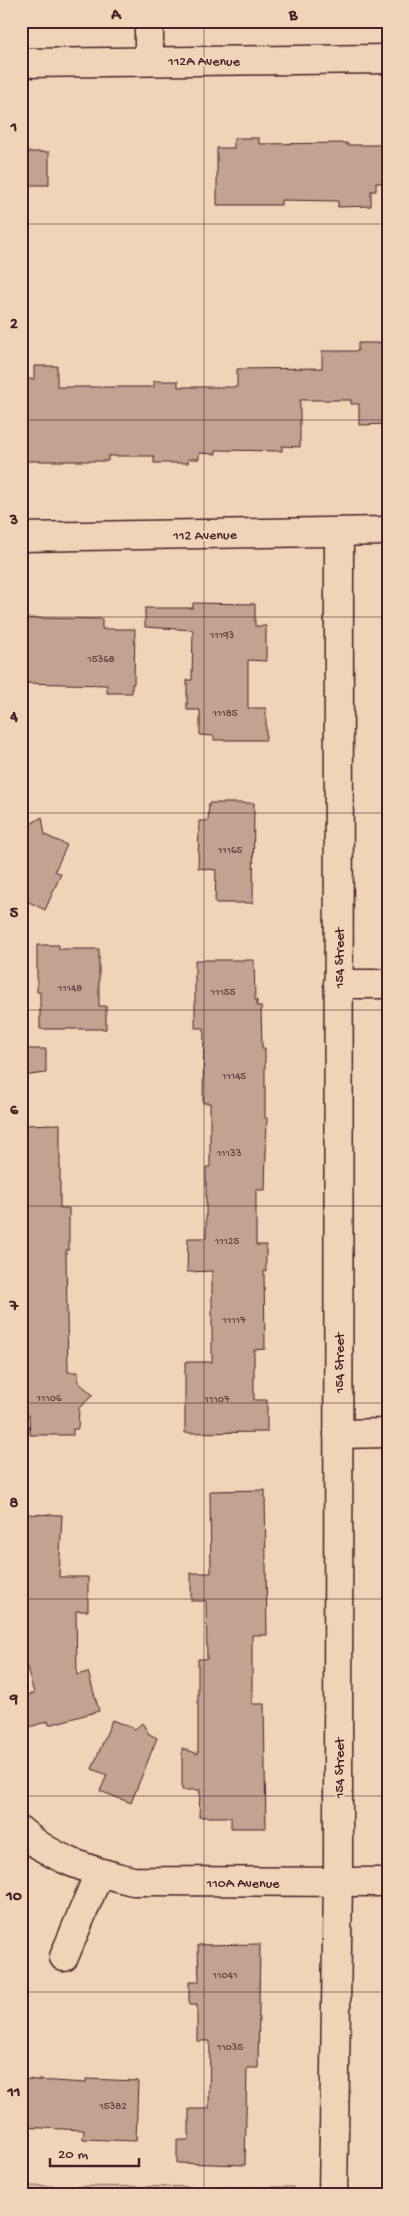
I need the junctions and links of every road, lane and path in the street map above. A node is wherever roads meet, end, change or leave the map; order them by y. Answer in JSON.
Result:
{"nodes":[{"id":1,"x":149,"y":21,"type":"edge"},
{"id":2,"x":388,"y":59,"type":"edge"},
{"id":3,"x":149,"y":61,"type":"junction"},
{"id":4,"x":21,"y":63,"type":"edge"},
{"id":5,"x":388,"y":531,"type":"edge"},
{"id":6,"x":339,"y":532,"type":"junction"},
{"id":7,"x":21,"y":537,"type":"edge"},
{"id":8,"x":338,"y":984,"type":"junction"},
{"id":9,"x":388,"y":984,"type":"edge"},
{"id":10,"x":388,"y":1433,"type":"edge"},
{"id":11,"x":338,"y":1434,"type":"junction"},
{"id":12,"x":23,"y":1833,"type":"edge"},
{"id":13,"x":99,"y":1873,"type":"junction"},
{"id":14,"x":338,"y":1882,"type":"junction"},
{"id":15,"x":388,"y":1882,"type":"edge"},
{"id":16,"x":64,"y":1958,"type":"dead end"},
{"id":17,"x":333,"y":2195,"type":"edge"}],
"edges":[{"from":1,"to":3,"type":"street"},
{"from":2,"to":3,"type":"street","name":"112A Avenue"},
{"from":3,"to":4,"type":"street","name":"112A Avenue"},
{"from":5,"to":6,"type":"street","name":"112 Avenue"},
{"from":6,"to":7,"type":"street","name":"112 Avenue"},
{"from":6,"to":8,"type":"street","name":"154 Street"},
{"from":8,"to":9,"type":"street"},
{"from":8,"to":11,"type":"street","name":"154 Street"},
{"from":10,"to":11,"type":"street"},
{"from":11,"to":14,"type":"street","name":"154 Street"},
{"from":12,"to":13,"type":"street","name":"110A Avenue"},
{"from":13,"to":14,"type":"street","name":"110A Avenue"},
{"from":13,"to":16,"type":"street"},
{"from":14,"to":15,"type":"street","name":"110A Avenue"},
{"from":14,"to":17,"type":"street","name":"154 Street"}]}
